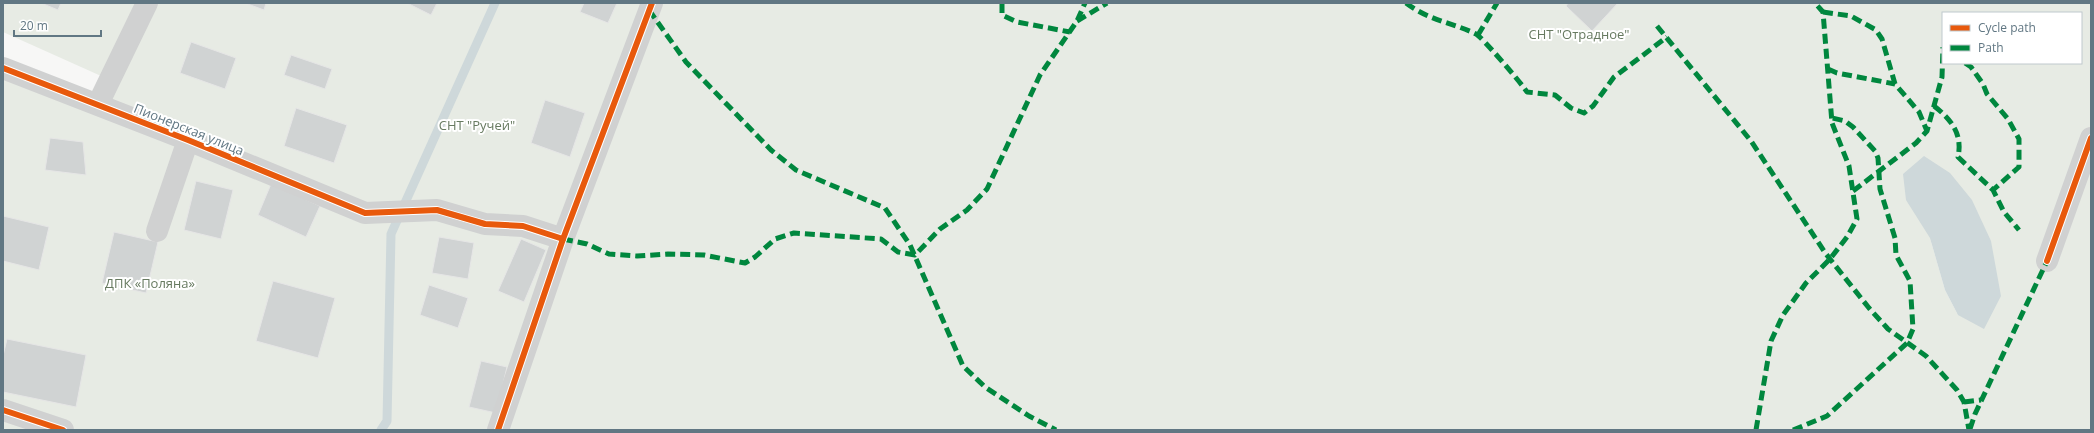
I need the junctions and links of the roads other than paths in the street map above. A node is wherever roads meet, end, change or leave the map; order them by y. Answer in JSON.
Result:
{"nodes":[{"id":1,"x":147,"y":3,"type":"edge"},
{"id":2,"x":652,"y":3,"type":"edge"},
{"id":3,"x":3,"y":68,"type":"edge"},
{"id":4,"x":98,"y":104,"type":"junction"},
{"id":5,"x":2091,"y":138,"type":"edge"},
{"id":6,"x":188,"y":140,"type":"junction"},
{"id":7,"x":157,"y":231,"type":"dead end"},
{"id":8,"x":563,"y":239,"type":"junction"},
{"id":9,"x":2047,"y":260,"type":"dead end"},
{"id":10,"x":3,"y":410,"type":"edge"},
{"id":11,"x":63,"y":430,"type":"edge"},
{"id":12,"x":498,"y":430,"type":"edge"}],
"edges":[{"from":1,"to":4,"type":"street"},
{"from":2,"to":8,"type":"street"},
{"from":3,"to":4,"type":"street","name":"Пионерская улица"},
{"from":4,"to":6,"type":"street","name":"Пионерская улица"},
{"from":5,"to":9,"type":"street"},
{"from":6,"to":7,"type":"street"},
{"from":6,"to":8,"type":"street","name":"Пионерская улица"},
{"from":8,"to":12,"type":"street"},
{"from":10,"to":11,"type":"street"}]}
